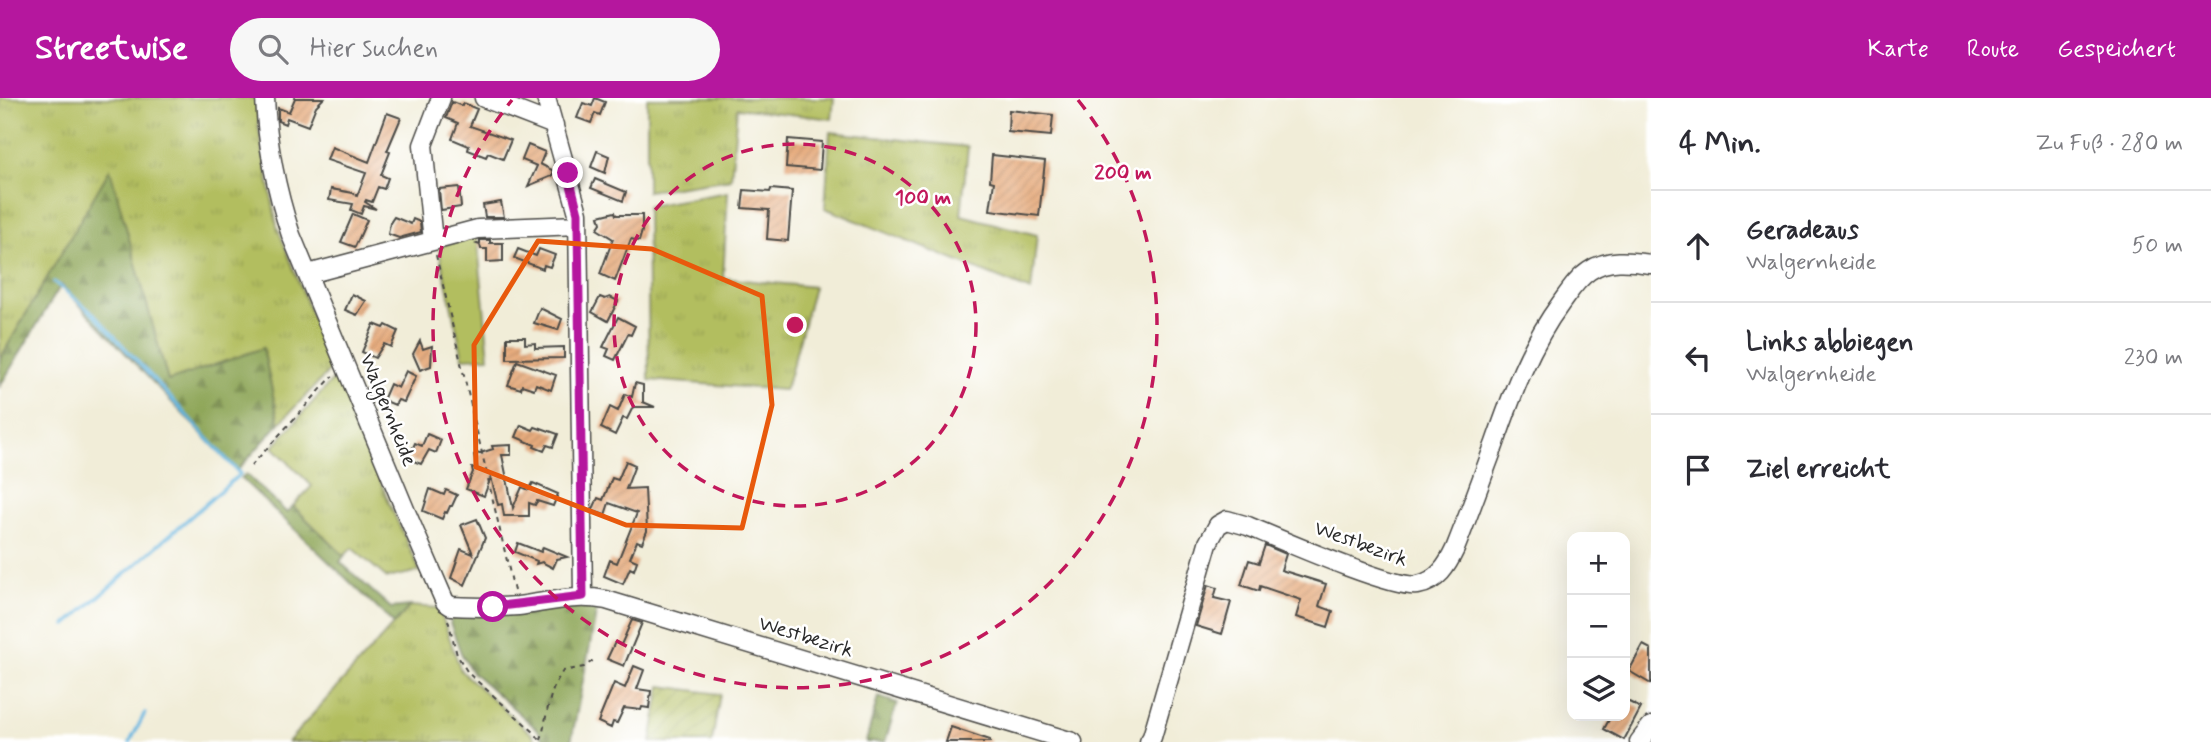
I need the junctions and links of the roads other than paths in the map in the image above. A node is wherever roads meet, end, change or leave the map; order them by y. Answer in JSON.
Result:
{"nodes":[{"id":1,"x":265,"y":98,"type":"edge"},
{"id":2,"x":441,"y":98,"type":"edge"},
{"id":3,"x":487,"y":98,"type":"edge"},
{"id":4,"x":546,"y":98,"type":"edge"},
{"id":5,"x":554,"y":125,"type":"junction"},
{"id":6,"x":578,"y":225,"type":"junction"},
{"id":7,"x":433,"y":241,"type":"junction"},
{"id":8,"x":1651,"y":264,"type":"edge"},
{"id":9,"x":308,"y":274,"type":"junction"},
{"id":10,"x":583,"y":596,"type":"junction"},
{"id":11,"x":1651,"y":726,"type":"edge"},
{"id":12,"x":1073,"y":742,"type":"edge"},
{"id":13,"x":1149,"y":742,"type":"edge"},
{"id":14,"x":1639,"y":742,"type":"edge"}],
"edges":[{"from":1,"to":9,"type":"street","name":"Walgernheide"},
{"from":2,"to":7,"type":"street"},
{"from":3,"to":5,"type":"street"},
{"from":4,"to":5,"type":"street"},
{"from":5,"to":6,"type":"street"},
{"from":6,"to":7,"type":"street"},
{"from":6,"to":10,"type":"street"},
{"from":7,"to":9,"type":"street"},
{"from":8,"to":13,"type":"street","name":"Westbezirk"},
{"from":9,"to":10,"type":"street","name":"Walgernheide"},
{"from":10,"to":12,"type":"street","name":"Westbezirk"},
{"from":11,"to":14,"type":"street"}]}
